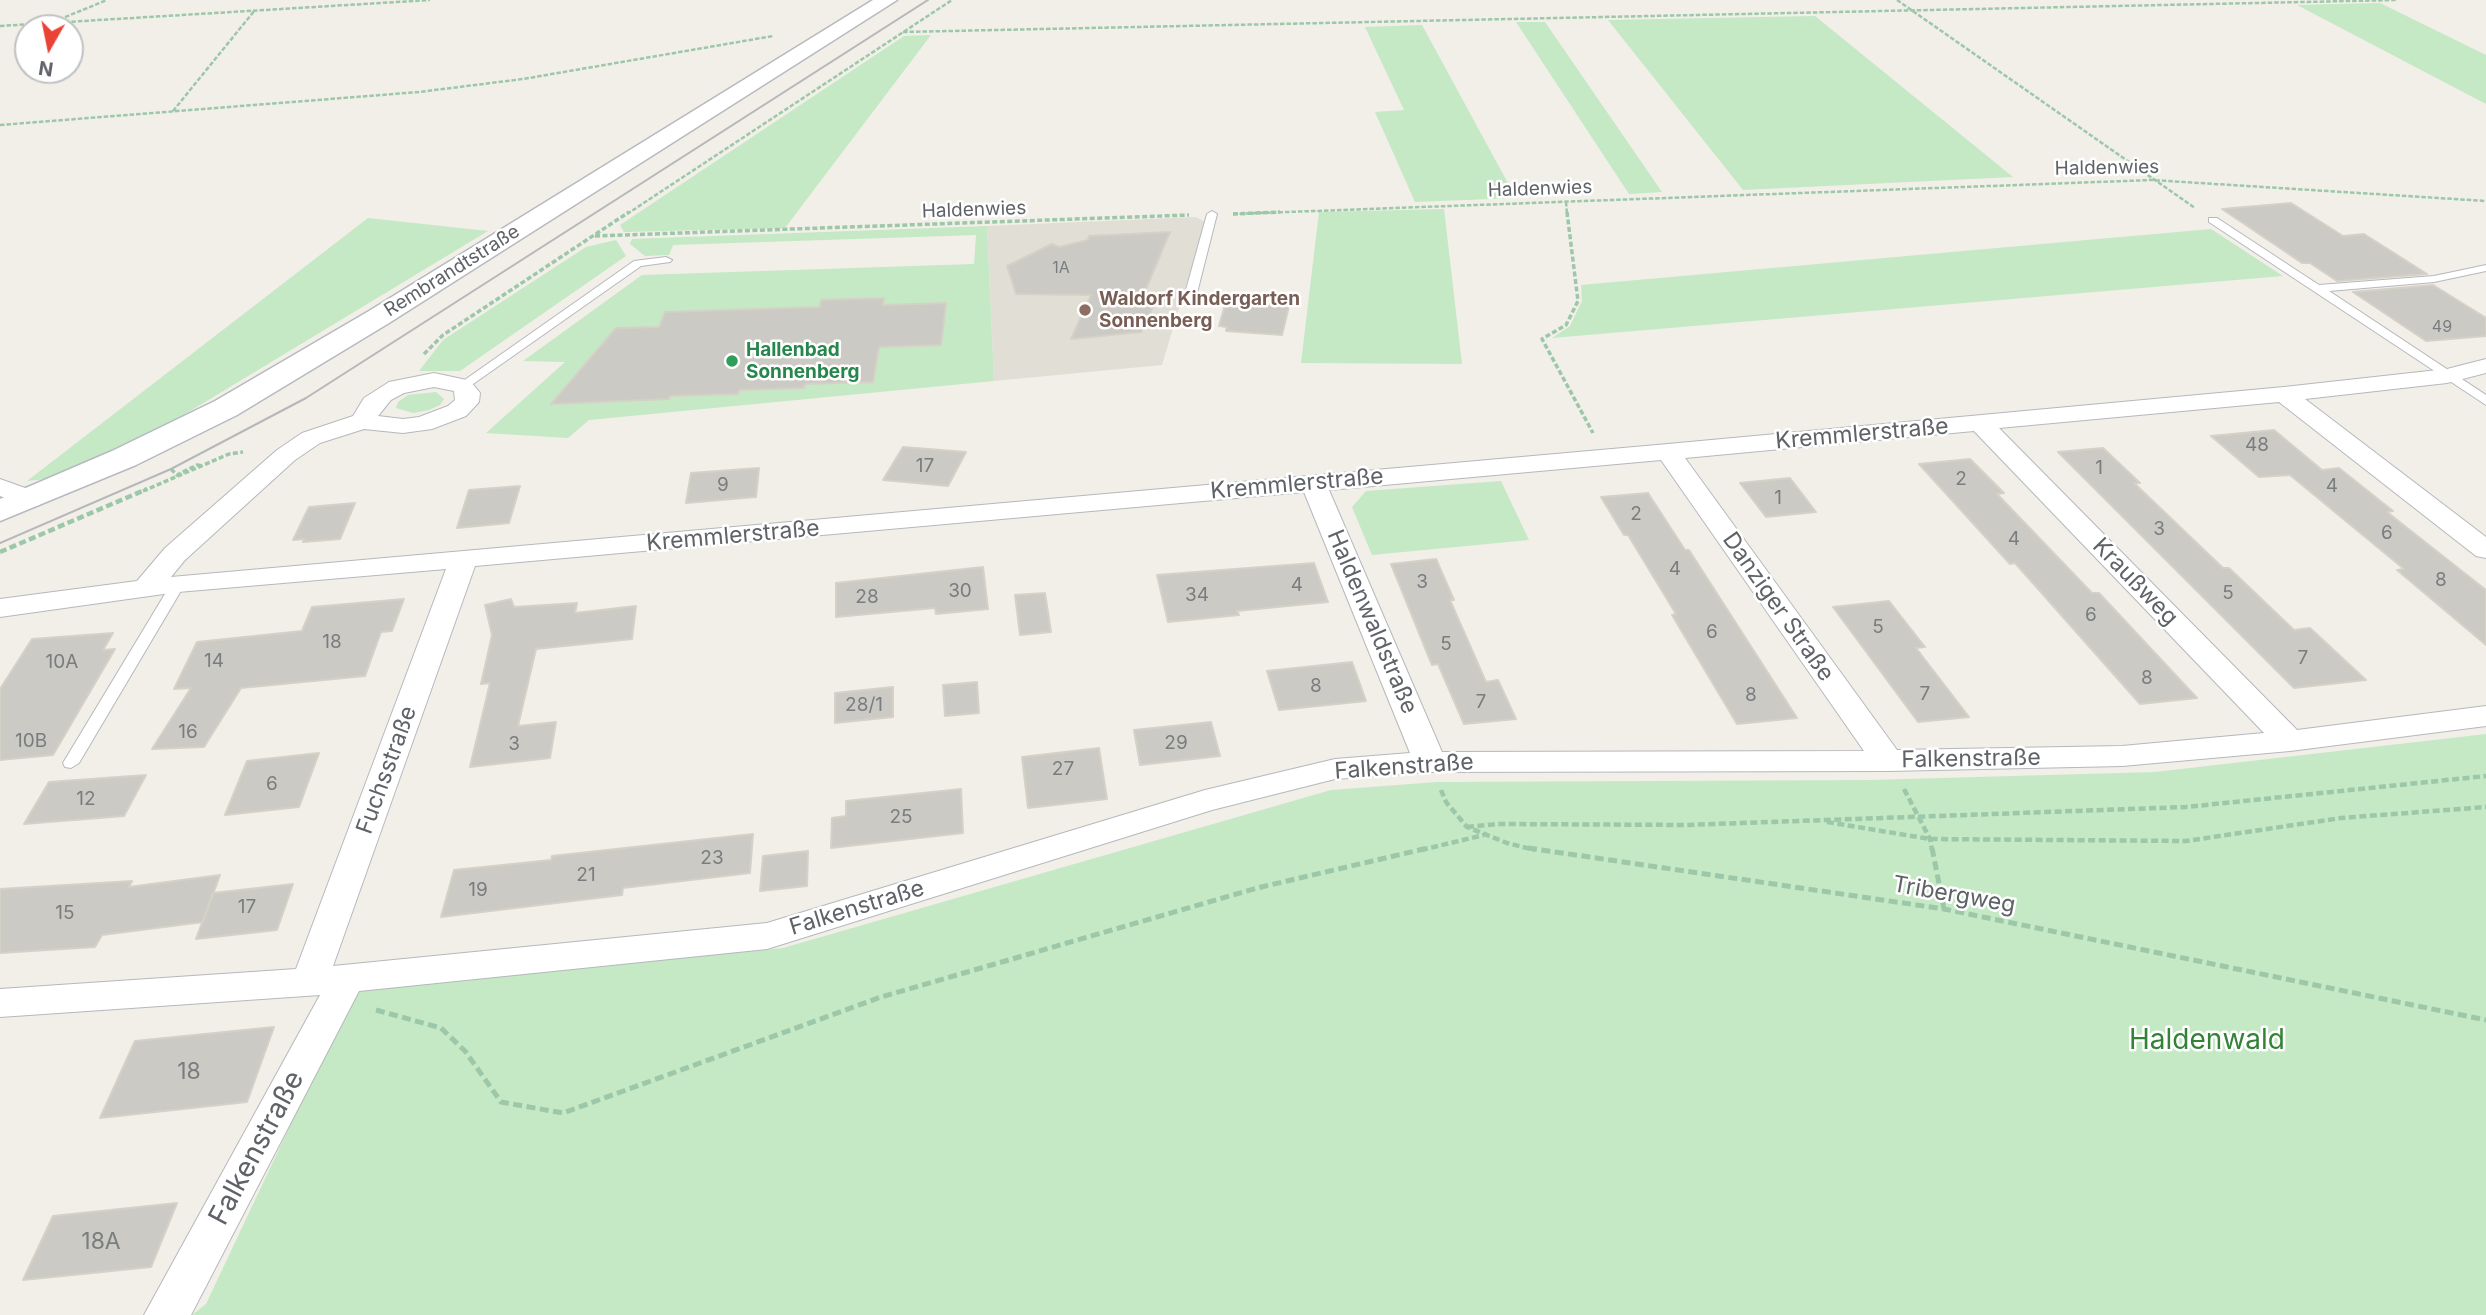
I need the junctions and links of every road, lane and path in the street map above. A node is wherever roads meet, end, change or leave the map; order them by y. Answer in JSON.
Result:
{"nodes":[{"id":1,"x":107,"y":0,"type":"edge"},
{"id":2,"x":430,"y":0,"type":"edge"},
{"id":3,"x":887,"y":0,"type":"edge"},
{"id":4,"x":952,"y":0,"type":"edge"},
{"id":5,"x":1897,"y":0,"type":"edge"},
{"id":6,"x":2396,"y":0,"type":"edge"},
{"id":7,"x":255,"y":10,"type":"junction"},
{"id":8,"x":1909,"y":10,"type":"junction"},
{"id":9,"x":71,"y":14,"type":"edge"},
{"id":10,"x":84,"y":21,"type":"edge"},
{"id":11,"x":903,"y":32,"type":"junction"},
{"id":12,"x":774,"y":36,"type":"dead end"},
{"id":13,"x":172,"y":112,"type":"junction"},
{"id":14,"x":0,"y":125,"type":"edge"},
{"id":15,"x":2152,"y":180,"type":"junction"},
{"id":16,"x":2486,"y":201,"type":"edge"},
{"id":17,"x":1566,"y":202,"type":"junction"},
{"id":18,"x":1212,"y":214,"type":"junction"},
{"id":19,"x":2213,"y":220,"type":"joint"},
{"id":20,"x":595,"y":236,"type":"junction"},
{"id":21,"x":666,"y":260,"type":"dead end"},
{"id":22,"x":2486,"y":268,"type":"edge"},
{"id":23,"x":2317,"y":289,"type":"junction"},
{"id":24,"x":1190,"y":297,"type":"dead end"},
{"id":25,"x":2486,"y":366,"type":"edge"},
{"id":26,"x":2447,"y":376,"type":"junction"},
{"id":27,"x":462,"y":386,"type":"junction"},
{"id":28,"x":397,"y":387,"type":"junction"},
{"id":29,"x":2284,"y":394,"type":"junction"},
{"id":30,"x":2486,"y":401,"type":"edge"},
{"id":31,"x":362,"y":421,"type":"junction"},
{"id":32,"x":1980,"y":423,"type":"junction"},
{"id":33,"x":1668,"y":452,"type":"junction"},
{"id":34,"x":286,"y":456,"type":"junction"},
{"id":35,"x":1606,"y":458,"type":"junction"},
{"id":36,"x":1313,"y":483,"type":"junction"},
{"id":37,"x":10,"y":499,"type":"edge"},
{"id":38,"x":2486,"y":550,"type":"edge"},
{"id":39,"x":0,"y":552,"type":"edge"},
{"id":40,"x":463,"y":561,"type":"junction"},
{"id":41,"x":178,"y":584,"type":"junction"},
{"id":42,"x":147,"y":587,"type":"junction"},
{"id":43,"x":0,"y":608,"type":"edge"},
{"id":44,"x":2486,"y":716,"type":"edge"},
{"id":45,"x":2290,"y":741,"type":"junction"},
{"id":46,"x":1888,"y":761,"type":"junction"},
{"id":47,"x":71,"y":763,"type":"dead end"},
{"id":48,"x":1434,"y":772,"type":"junction"},
{"id":49,"x":2486,"y":776,"type":"edge"},
{"id":50,"x":2486,"y":807,"type":"edge"},
{"id":51,"x":1918,"y":816,"type":"junction"},
{"id":52,"x":1816,"y":820,"type":"junction"},
{"id":53,"x":1467,"y":827,"type":"junction"},
{"id":54,"x":1484,"y":835,"type":"junction"},
{"id":55,"x":1930,"y":839,"type":"junction"},
{"id":56,"x":1944,"y":909,"type":"junction"},
{"id":57,"x":332,"y":985,"type":"junction"},
{"id":58,"x":0,"y":1003,"type":"edge"},
{"id":59,"x":2486,"y":1020,"type":"edge"},
{"id":60,"x":166,"y":1315,"type":"edge"}],
"edges":[{"from":1,"to":9,"type":"path"},
{"from":2,"to":7,"type":"path"},
{"from":3,"to":37,"type":"street","name":"Rembrandtstraße"},
{"from":4,"to":11,"type":"path"},
{"from":5,"to":8,"type":"path"},
{"from":6,"to":8,"type":"path"},
{"from":7,"to":10,"type":"path"},
{"from":7,"to":13,"type":"path"},
{"from":8,"to":11,"type":"path"},
{"from":8,"to":15,"type":"path"},
{"from":11,"to":20,"type":"path"},
{"from":12,"to":13,"type":"path"},
{"from":13,"to":14,"type":"path"},
{"from":15,"to":16,"type":"path","name":"Haldenwies"},
{"from":15,"to":17,"type":"path","name":"Haldenwies"},
{"from":15,"to":19,"type":"path"},
{"from":17,"to":18,"type":"path","name":"Haldenwies"},
{"from":17,"to":35,"type":"path"},
{"from":18,"to":20,"type":"path","name":"Haldenwies"},
{"from":18,"to":24,"type":"lane"},
{"from":19,"to":23,"type":"lane"},
{"from":20,"to":28,"type":"path"},
{"from":21,"to":27,"type":"lane"},
{"from":22,"to":23,"type":"lane"},
{"from":23,"to":26,"type":"lane"},
{"from":25,"to":26,"type":"street","name":"Kremmlerstraße"},
{"from":26,"to":29,"type":"street","name":"Kremmlerstraße"},
{"from":26,"to":30,"type":"lane"},
{"from":27,"to":28,"type":"street"},
{"from":27,"to":31,"type":"street"},
{"from":28,"to":31,"type":"street"},
{"from":29,"to":32,"type":"street","name":"Kremmlerstraße"},
{"from":29,"to":38,"type":"street"},
{"from":31,"to":34,"type":"street"},
{"from":32,"to":33,"type":"street","name":"Kremmlerstraße"},
{"from":32,"to":45,"type":"street","name":"Kraußweg"},
{"from":33,"to":35,"type":"street","name":"Kremmlerstraße"},
{"from":33,"to":46,"type":"street","name":"Danziger Straße"},
{"from":34,"to":39,"type":"path"},
{"from":34,"to":42,"type":"street"},
{"from":35,"to":36,"type":"street","name":"Kremmlerstraße"},
{"from":36,"to":40,"type":"street","name":"Kremmlerstraße"},
{"from":36,"to":48,"type":"street","name":"Haldenwaldstraße"},
{"from":40,"to":41,"type":"street","name":"Kremmlerstraße"},
{"from":40,"to":57,"type":"street","name":"Fuchsstraße"},
{"from":41,"to":42,"type":"street","name":"Kremmlerstraße"},
{"from":41,"to":47,"type":"lane"},
{"from":42,"to":43,"type":"street","name":"Kremmlerstraße"},
{"from":44,"to":45,"type":"street","name":"Falkenstraße"},
{"from":45,"to":46,"type":"street","name":"Falkenstraße"},
{"from":46,"to":48,"type":"street","name":"Falkenstraße"},
{"from":46,"to":51,"type":"path"},
{"from":48,"to":53,"type":"path","name":"Tribergweg"},
{"from":48,"to":57,"type":"street","name":"Falkenstraße"},
{"from":49,"to":51,"type":"path"},
{"from":50,"to":55,"type":"path"},
{"from":51,"to":52,"type":"path"},
{"from":51,"to":55,"type":"path"},
{"from":52,"to":53,"type":"path"},
{"from":52,"to":55,"type":"path"},
{"from":53,"to":54,"type":"path","name":"Tribergweg"},
{"from":54,"to":56,"type":"path","name":"Tribergweg"},
{"from":54,"to":57,"type":"path"},
{"from":55,"to":56,"type":"path"},
{"from":56,"to":59,"type":"path","name":"Tribergweg"},
{"from":57,"to":58,"type":"street","name":"Falkenstraße"},
{"from":57,"to":60,"type":"street","name":"Falkenstraße"}]}
